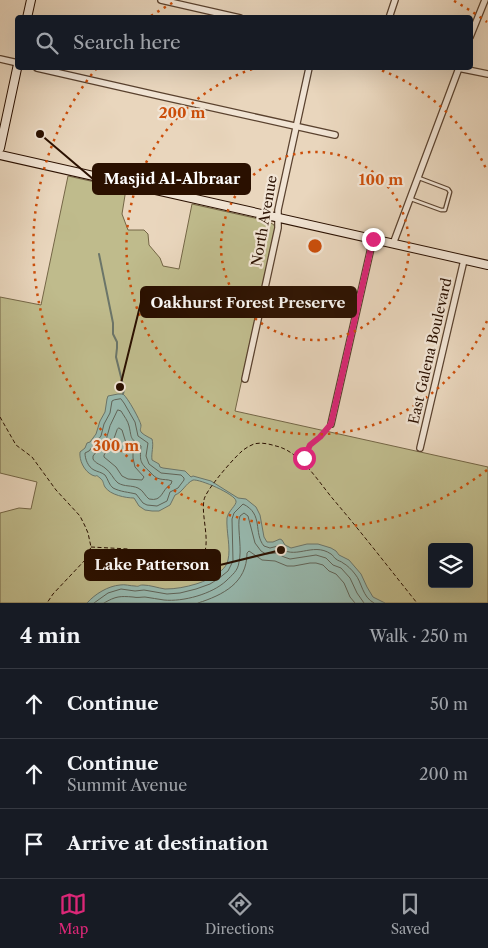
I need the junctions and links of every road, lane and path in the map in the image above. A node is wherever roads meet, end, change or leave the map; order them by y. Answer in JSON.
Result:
{"nodes":[{"id":1,"x":31,"y":0,"type":"edge"},
{"id":2,"x":161,"y":0,"type":"edge"},
{"id":3,"x":395,"y":0,"type":"edge"},
{"id":4,"x":485,"y":0,"type":"edge"},
{"id":5,"x":28,"y":15,"type":"edge"},
{"id":6,"x":227,"y":15,"type":"edge"},
{"id":7,"x":390,"y":15,"type":"edge"},
{"id":8,"x":473,"y":30,"type":"edge"},
{"id":9,"x":0,"y":59,"type":"edge"},
{"id":10,"x":15,"y":62,"type":"edge"},
{"id":11,"x":17,"y":70,"type":"edge"},
{"id":12,"x":46,"y":70,"type":"edge"},
{"id":13,"x":309,"y":70,"type":"edge"},
{"id":14,"x":457,"y":70,"type":"edge"},
{"id":15,"x":468,"y":70,"type":"edge"},
{"id":16,"x":488,"y":74,"type":"edge"},
{"id":17,"x":296,"y":126,"type":"junction"},
{"id":18,"x":335,"y":135,"type":"dead end"},
{"id":19,"x":0,"y":148,"type":"edge"},
{"id":20,"x":0,"y":155,"type":"edge"},
{"id":21,"x":418,"y":177,"type":"junction"},
{"id":22,"x":410,"y":199,"type":"junction"},
{"id":23,"x":278,"y":218,"type":"junction"},
{"id":24,"x":373,"y":239,"type":"junction"},
{"id":25,"x":393,"y":244,"type":"junction"},
{"id":26,"x":464,"y":260,"type":"junction"},
{"id":27,"x":488,"y":265,"type":"edge"},
{"id":28,"x":245,"y":380,"type":"dead end"},
{"id":29,"x":0,"y":417,"type":"edge"},
{"id":30,"x":331,"y":424,"type":"joint"},
{"id":31,"x":420,"y":448,"type":"dead end"},
{"id":32,"x":300,"y":460,"type":"junction"},
{"id":33,"x":91,"y":547,"type":"junction"},
{"id":34,"x":48,"y":603,"type":"edge"},
{"id":35,"x":417,"y":603,"type":"edge"}],
"edges":[{"from":1,"to":5,"type":"street"},
{"from":2,"to":6,"type":"street"},
{"from":3,"to":7,"type":"street"},
{"from":4,"to":8,"type":"street"},
{"from":9,"to":10,"type":"street"},
{"from":11,"to":19,"type":"street"},
{"from":12,"to":17,"type":"street"},
{"from":13,"to":17,"type":"street","name":"North Avenue"},
{"from":14,"to":21,"type":"street"},
{"from":15,"to":16,"type":"street"},
{"from":17,"to":18,"type":"street"},
{"from":17,"to":23,"type":"street","name":"North Avenue"},
{"from":20,"to":23,"type":"street"},
{"from":21,"to":22,"type":"street"},
{"from":21,"to":22,"type":"lane"},
{"from":22,"to":25,"type":"street"},
{"from":23,"to":24,"type":"street"},
{"from":23,"to":28,"type":"street","name":"North Avenue"},
{"from":24,"to":25,"type":"street"},
{"from":24,"to":30,"type":"street"},
{"from":25,"to":26,"type":"street"},
{"from":26,"to":27,"type":"street"},
{"from":26,"to":31,"type":"street","name":"East Galena Boulevard"},
{"from":29,"to":33,"type":"path"},
{"from":30,"to":32,"type":"path"},
{"from":32,"to":33,"type":"path"},
{"from":32,"to":35,"type":"path"},
{"from":33,"to":34,"type":"path"}]}
